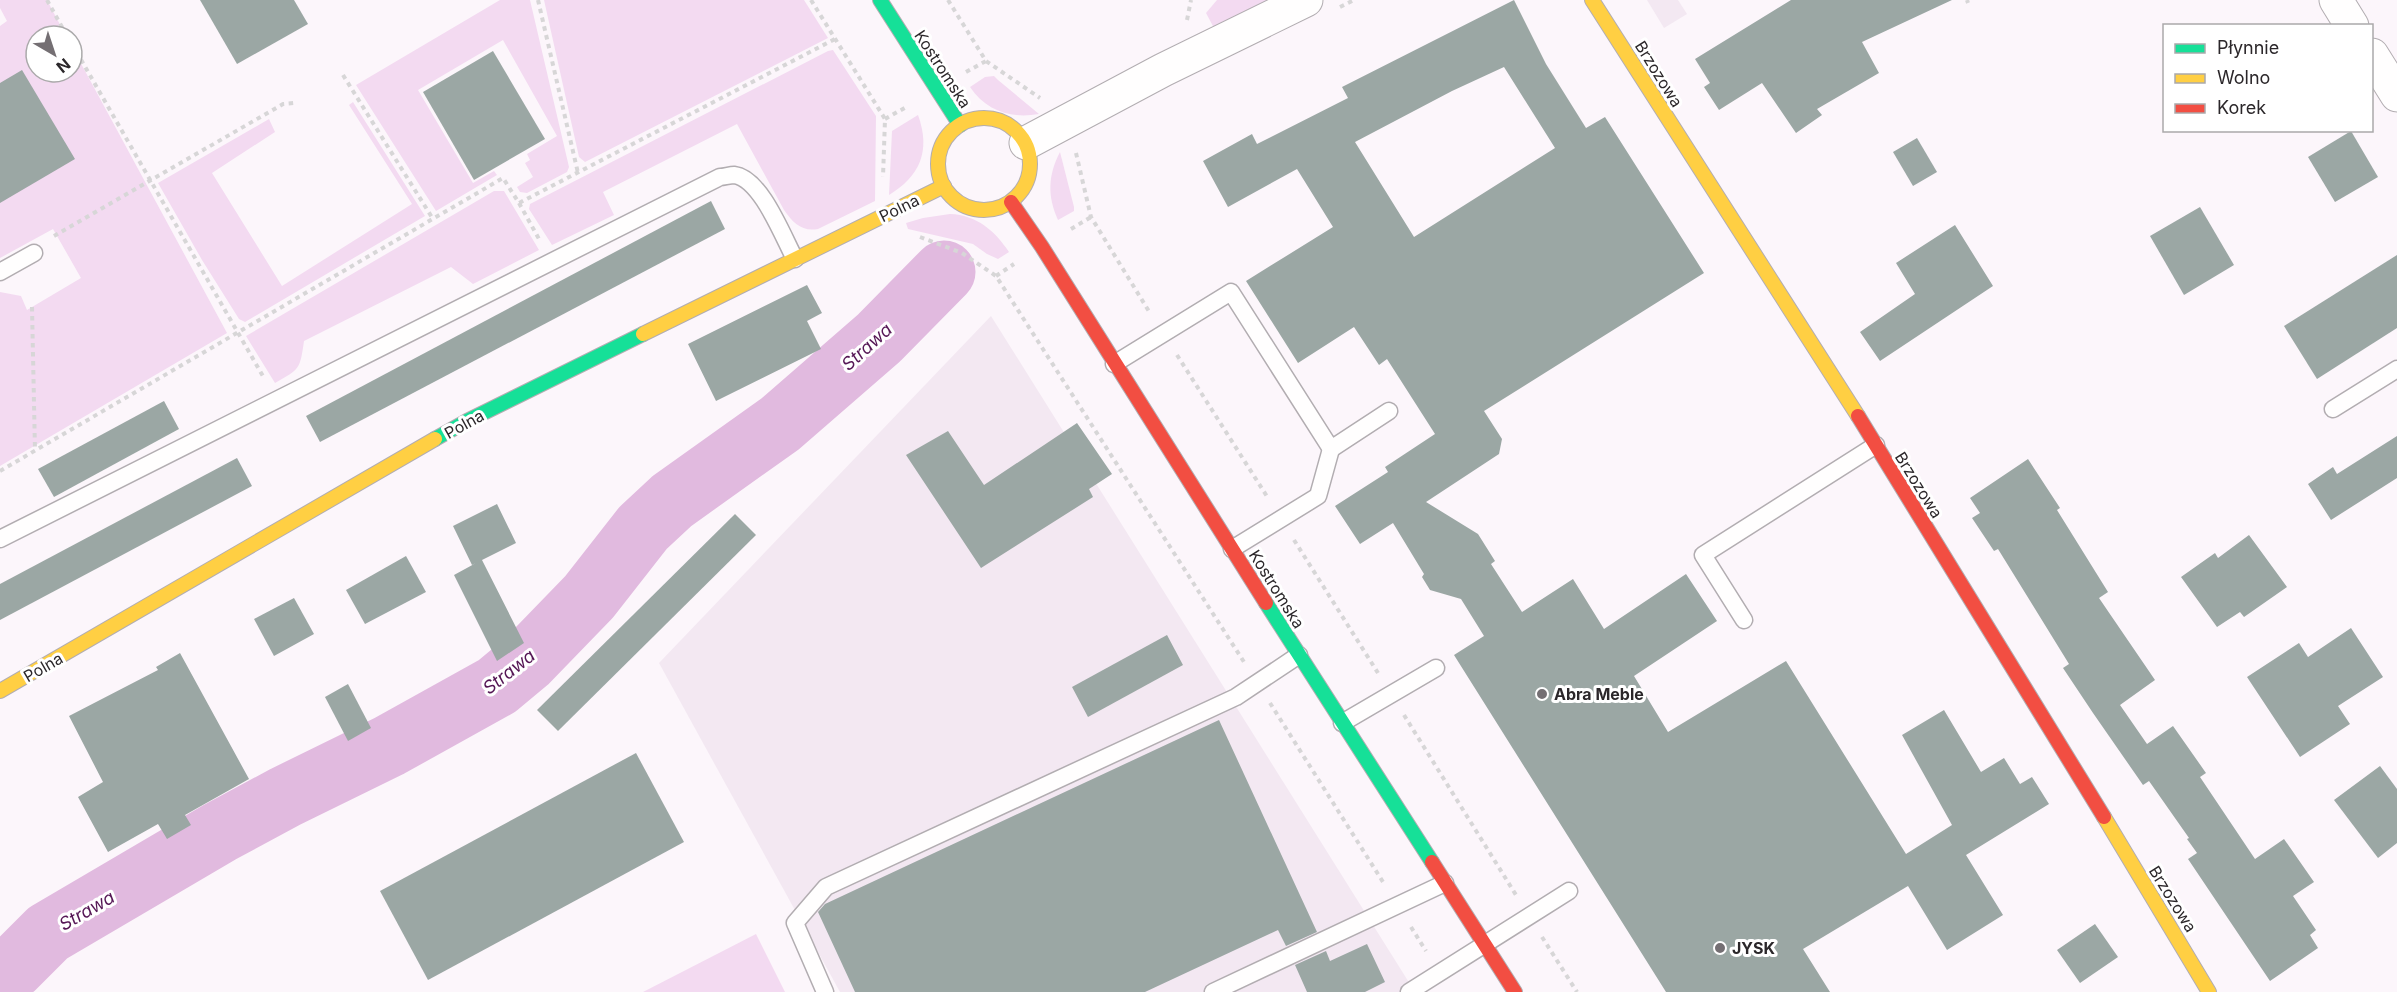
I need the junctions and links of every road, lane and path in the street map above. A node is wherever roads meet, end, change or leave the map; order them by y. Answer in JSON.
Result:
{"nodes":[{"id":1,"x":47,"y":0,"type":"edge"},
{"id":2,"x":538,"y":0,"type":"edge"},
{"id":3,"x":811,"y":0,"type":"edge"},
{"id":4,"x":880,"y":0,"type":"edge"},
{"id":5,"x":948,"y":0,"type":"edge"},
{"id":6,"x":1306,"y":0,"type":"edge"},
{"id":7,"x":1592,"y":0,"type":"edge"},
{"id":8,"x":2336,"y":0,"type":"edge"},
{"id":9,"x":61,"y":24,"type":"edge"},
{"id":10,"x":2351,"y":24,"type":"edge"},
{"id":11,"x":835,"y":39,"type":"junction"},
{"id":12,"x":2373,"y":57,"type":"edge"},
{"id":13,"x":84,"y":65,"type":"edge"},
{"id":14,"x":343,"y":75,"type":"dead end"},
{"id":15,"x":2397,"y":94,"type":"edge"},
{"id":16,"x":294,"y":103,"type":"dead end"},
{"id":17,"x":1061,"y":123,"type":"junction"},
{"id":18,"x":960,"y":125,"type":"junction"},
{"id":19,"x":1026,"y":143,"type":"junction"},
{"id":20,"x":578,"y":173,"type":"junction"},
{"id":21,"x":150,"y":180,"type":"junction"},
{"id":22,"x":944,"y":186,"type":"junction"},
{"id":23,"x":1011,"y":202,"type":"junction"},
{"id":24,"x":519,"y":203,"type":"junction"},
{"id":25,"x":890,"y":213,"type":"junction"},
{"id":26,"x":433,"y":219,"type":"junction"},
{"id":27,"x":34,"y":253,"type":"joint"},
{"id":28,"x":795,"y":259,"type":"junction"},
{"id":29,"x":551,"y":261,"type":"junction"},
{"id":30,"x":0,"y":272,"type":"edge"},
{"id":31,"x":32,"y":307,"type":"dead end"},
{"id":32,"x":238,"y":333,"type":"junction"},
{"id":33,"x":1163,"y":333,"type":"junction"},
{"id":34,"x":1114,"y":364,"type":"junction"},
{"id":35,"x":2397,"y":369,"type":"edge"},
{"id":36,"x":276,"y":400,"type":"junction"},
{"id":37,"x":2333,"y":409,"type":"dead end"},
{"id":38,"x":1389,"y":411,"type":"dead end"},
{"id":39,"x":1875,"y":445,"type":"junction"},
{"id":40,"x":1331,"y":448,"type":"junction"},
{"id":41,"x":35,"y":451,"type":"junction"},
{"id":42,"x":0,"y":471,"type":"edge"},
{"id":43,"x":1281,"y":519,"type":"junction"},
{"id":44,"x":0,"y":539,"type":"edge"},
{"id":45,"x":1232,"y":549,"type":"junction"},
{"id":46,"x":1744,"y":620,"type":"dead end"},
{"id":47,"x":1299,"y":655,"type":"junction"},
{"id":48,"x":1436,"y":668,"type":"dead end"},
{"id":49,"x":1257,"y":683,"type":"junction"},
{"id":50,"x":0,"y":691,"type":"edge"},
{"id":51,"x":1391,"y":694,"type":"junction"},
{"id":52,"x":1342,"y":723,"type":"junction"},
{"id":53,"x":1445,"y":883,"type":"junction"},
{"id":54,"x":1569,"y":891,"type":"dead end"},
{"id":55,"x":1398,"y":905,"type":"junction"},
{"id":56,"x":1529,"y":915,"type":"junction"},
{"id":57,"x":1484,"y":943,"type":"junction"},
{"id":58,"x":1440,"y":972,"type":"junction"},
{"id":59,"x":825,"y":992,"type":"edge"},
{"id":60,"x":1213,"y":992,"type":"edge"},
{"id":61,"x":1409,"y":992,"type":"edge"},
{"id":62,"x":1515,"y":992,"type":"edge"},
{"id":63,"x":1577,"y":992,"type":"edge"},
{"id":64,"x":2209,"y":992,"type":"edge"}],
"edges":[{"from":1,"to":9,"type":"path"},
{"from":2,"to":20,"type":"path"},
{"from":3,"to":11,"type":"path"},
{"from":4,"to":18,"type":"street","name":"Kostromska"},
{"from":5,"to":17,"type":"path"},
{"from":6,"to":17,"type":"street"},
{"from":7,"to":39,"type":"street","name":"Brzozowa"},
{"from":8,"to":10,"type":"street"},
{"from":11,"to":20,"type":"path"},
{"from":11,"to":25,"type":"path"},
{"from":12,"to":15,"type":"street"},
{"from":13,"to":21,"type":"path"},
{"from":14,"to":26,"type":"path"},
{"from":16,"to":21,"type":"path"},
{"from":17,"to":19,"type":"street"},
{"from":17,"to":33,"type":"path"},
{"from":18,"to":19,"type":"street"},
{"from":18,"to":22,"type":"street"},
{"from":19,"to":23,"type":"street"},
{"from":20,"to":24,"type":"path"},
{"from":21,"to":27,"type":"path"},
{"from":21,"to":32,"type":"path"},
{"from":22,"to":23,"type":"street"},
{"from":22,"to":25,"type":"street","name":"Polna"},
{"from":23,"to":34,"type":"street","name":"Kostromska"},
{"from":24,"to":26,"type":"path"},
{"from":24,"to":29,"type":"path"},
{"from":25,"to":28,"type":"street","name":"Polna"},
{"from":25,"to":49,"type":"path"},
{"from":26,"to":32,"type":"path"},
{"from":27,"to":30,"type":"lane"},
{"from":28,"to":29,"type":"lane"},
{"from":28,"to":50,"type":"street","name":"Polna"},
{"from":29,"to":36,"type":"lane"},
{"from":31,"to":41,"type":"path"},
{"from":32,"to":36,"type":"path"},
{"from":32,"to":41,"type":"path"},
{"from":33,"to":34,"type":"lane"},
{"from":33,"to":40,"type":"lane"},
{"from":33,"to":43,"type":"path"},
{"from":34,"to":45,"type":"street","name":"Kostromska"},
{"from":35,"to":37,"type":"lane"},
{"from":36,"to":44,"type":"lane"},
{"from":38,"to":40,"type":"lane"},
{"from":39,"to":46,"type":"lane"},
{"from":39,"to":64,"type":"street","name":"Brzozowa"},
{"from":40,"to":43,"type":"lane"},
{"from":41,"to":42,"type":"path"},
{"from":43,"to":45,"type":"lane"},
{"from":43,"to":51,"type":"path"},
{"from":45,"to":47,"type":"street","name":"Kostromska"},
{"from":47,"to":49,"type":"lane"},
{"from":47,"to":52,"type":"street","name":"Kostromska"},
{"from":48,"to":51,"type":"lane"},
{"from":49,"to":55,"type":"path"},
{"from":49,"to":59,"type":"lane"},
{"from":51,"to":52,"type":"lane"},
{"from":51,"to":56,"type":"path"},
{"from":52,"to":53,"type":"street","name":"Kostromska"},
{"from":53,"to":55,"type":"lane"},
{"from":53,"to":57,"type":"street","name":"Kostromska"},
{"from":54,"to":56,"type":"lane"},
{"from":55,"to":58,"type":"path"},
{"from":55,"to":60,"type":"lane"},
{"from":56,"to":57,"type":"lane"},
{"from":56,"to":63,"type":"path"},
{"from":57,"to":58,"type":"lane"},
{"from":57,"to":62,"type":"street","name":"Kostromska"},
{"from":58,"to":61,"type":"lane"}]}
